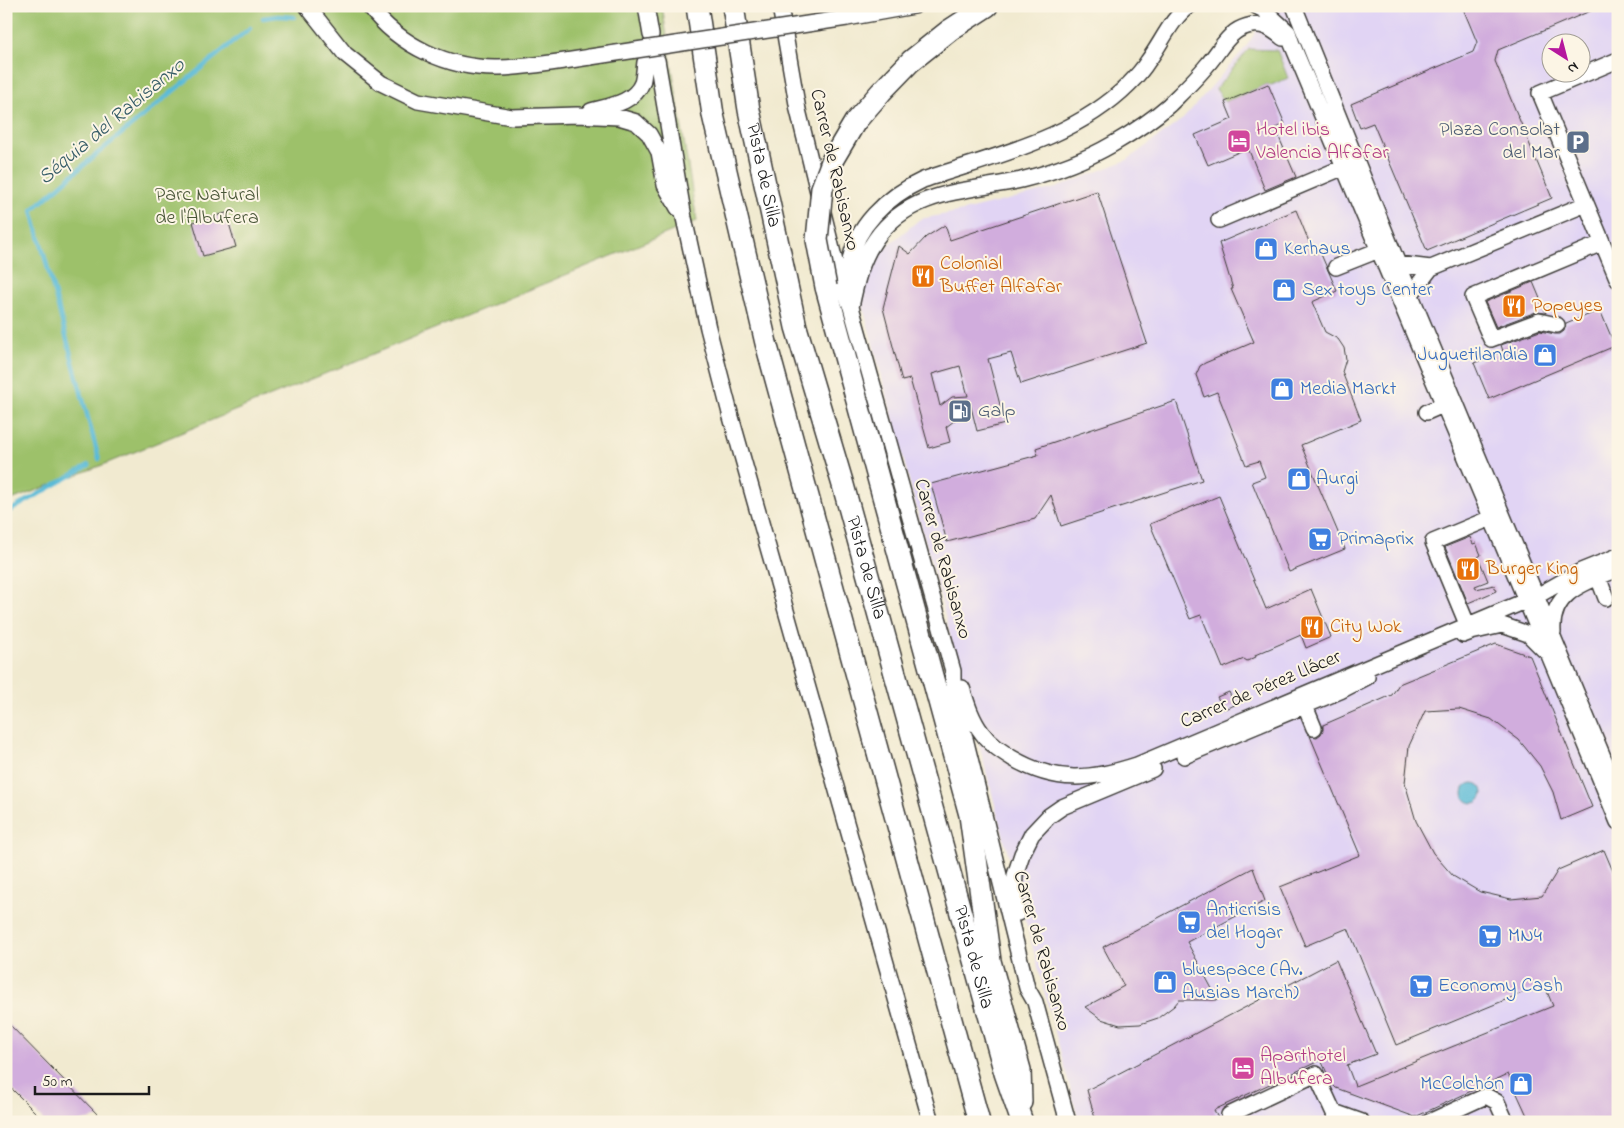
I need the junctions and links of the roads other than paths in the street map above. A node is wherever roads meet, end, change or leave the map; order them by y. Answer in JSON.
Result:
{"nodes":[{"id":1,"x":307,"y":6,"type":"edge"},
{"id":2,"x":369,"y":6,"type":"edge"},
{"id":3,"x":696,"y":6,"type":"edge"},
{"id":4,"x":733,"y":6,"type":"edge"},
{"id":5,"x":780,"y":6,"type":"edge"},
{"id":6,"x":883,"y":6,"type":"edge"},
{"id":7,"x":914,"y":6,"type":"edge"},
{"id":8,"x":987,"y":6,"type":"edge"},
{"id":9,"x":1189,"y":6,"type":"edge"},
{"id":10,"x":1256,"y":6,"type":"edge"},
{"id":11,"x":1294,"y":7,"type":"edge"},
{"id":12,"x":650,"y":10,"type":"edge"},
{"id":13,"x":847,"y":18,"type":"junction"},
{"id":14,"x":650,"y":35,"type":"dead end"},
{"id":15,"x":1292,"y":44,"type":"junction"},
{"id":16,"x":1618,"y":60,"type":"edge"},
{"id":17,"x":577,"y":114,"type":"junction"},
{"id":18,"x":1344,"y":167,"type":"junction"},
{"id":19,"x":1586,"y":204,"type":"junction"},
{"id":20,"x":684,"y":218,"type":"junction"},
{"id":21,"x":1219,"y":220,"type":"dead end"},
{"id":22,"x":1602,"y":243,"type":"junction"},
{"id":23,"x":1379,"y":250,"type":"junction"},
{"id":24,"x":1398,"y":264,"type":"junction"},
{"id":25,"x":1336,"y":267,"type":"dead end"},
{"id":26,"x":1431,"y":268,"type":"junction"},
{"id":27,"x":1618,"y":280,"type":"edge"},
{"id":28,"x":1410,"y":294,"type":"junction"},
{"id":29,"x":850,"y":307,"type":"junction"},
{"id":30,"x":1556,"y":325,"type":"dead end"},
{"id":31,"x":1444,"y":405,"type":"junction"},
{"id":32,"x":1426,"y":412,"type":"dead end"},
{"id":33,"x":1491,"y":518,"type":"junction"},
{"id":34,"x":1618,"y":556,"type":"edge"},
{"id":35,"x":1618,"y":569,"type":"edge"},
{"id":36,"x":1598,"y":577,"type":"junction"},
{"id":37,"x":1531,"y":598,"type":"junction"},
{"id":38,"x":1606,"y":598,"type":"dead end"},
{"id":39,"x":1467,"y":624,"type":"junction"},
{"id":40,"x":1553,"y":636,"type":"junction"},
{"id":41,"x":1550,"y":656,"type":"junction"},
{"id":42,"x":953,"y":671,"type":"junction"},
{"id":43,"x":1305,"y":706,"type":"junction"},
{"id":44,"x":1314,"y":728,"type":"dead end"},
{"id":45,"x":1618,"y":793,"type":"edge"},
{"id":46,"x":1618,"y":822,"type":"edge"},
{"id":47,"x":1035,"y":1002,"type":"junction"},
{"id":48,"x":1336,"y":1117,"type":"edge"},
{"id":49,"x":931,"y":1122,"type":"edge"},
{"id":50,"x":979,"y":1122,"type":"edge"},
{"id":51,"x":1022,"y":1122,"type":"edge"},
{"id":52,"x":1068,"y":1122,"type":"edge"},
{"id":53,"x":1232,"y":1122,"type":"edge"},
{"id":54,"x":1362,"y":1122,"type":"edge"},
{"id":55,"x":1429,"y":1122,"type":"edge"},
{"id":56,"x":1506,"y":1122,"type":"edge"}],
"edges":[{"from":1,"to":17,"type":"street"},
{"from":2,"to":13,"type":"street","bridge":true},
{"from":3,"to":50,"type":"highway","name":"Pista de Silla"},
{"from":4,"to":51,"type":"highway","name":"Pista de Silla"},
{"from":5,"to":29,"type":"street","name":"Carrer de Rabisanxo"},
{"from":6,"to":13,"type":"street"},
{"from":7,"to":13,"type":"street"},
{"from":8,"to":51,"type":"highway","bridge":true},
{"from":9,"to":29,"type":"street"},
{"from":10,"to":15,"type":"street"},
{"from":11,"to":24,"type":"street"},
{"from":12,"to":14,"type":"street"},
{"from":15,"to":18,"type":"street"},
{"from":15,"to":29,"type":"street"},
{"from":16,"to":19,"type":"street"},
{"from":17,"to":20,"type":"street"},
{"from":17,"to":20,"type":"street"},
{"from":18,"to":21,"type":"street"},
{"from":18,"to":23,"type":"street"},
{"from":19,"to":22,"type":"street"},
{"from":19,"to":26,"type":"street"},
{"from":20,"to":49,"type":"street"},
{"from":22,"to":27,"type":"street"},
{"from":22,"to":30,"type":"street"},
{"from":23,"to":25,"type":"street"},
{"from":23,"to":31,"type":"street"},
{"from":24,"to":26,"type":"street"},
{"from":24,"to":28,"type":"street"},
{"from":26,"to":28,"type":"street"},
{"from":28,"to":37,"type":"street"},
{"from":29,"to":42,"type":"street","name":"Carrer de Rabisanxo"},
{"from":31,"to":32,"type":"street"},
{"from":31,"to":33,"type":"street"},
{"from":33,"to":37,"type":"street"},
{"from":33,"to":39,"type":"street"},
{"from":34,"to":37,"type":"street","name":"Carrer de Pérez Llácer"},
{"from":35,"to":36,"type":"street"},
{"from":36,"to":38,"type":"street"},
{"from":36,"to":40,"type":"street"},
{"from":37,"to":39,"type":"street","name":"Carrer de Pérez Llácer"},
{"from":37,"to":40,"type":"street"},
{"from":37,"to":41,"type":"street"},
{"from":39,"to":42,"type":"street","name":"Carrer de Pérez Llácer"},
{"from":40,"to":45,"type":"street"},
{"from":41,"to":43,"type":"street","name":"Carrer de Pérez Llácer"},
{"from":41,"to":46,"type":"street"},
{"from":42,"to":47,"type":"street","name":"Carrer de Rabisanxo"},
{"from":43,"to":44,"type":"street"},
{"from":43,"to":47,"type":"street","name":"Carrer de Pérez Llácer"},
{"from":47,"to":52,"type":"street","name":"Carrer de Rabisanxo"},
{"from":48,"to":53,"type":"street"},
{"from":48,"to":54,"type":"street"},
{"from":55,"to":56,"type":"street"}]}
